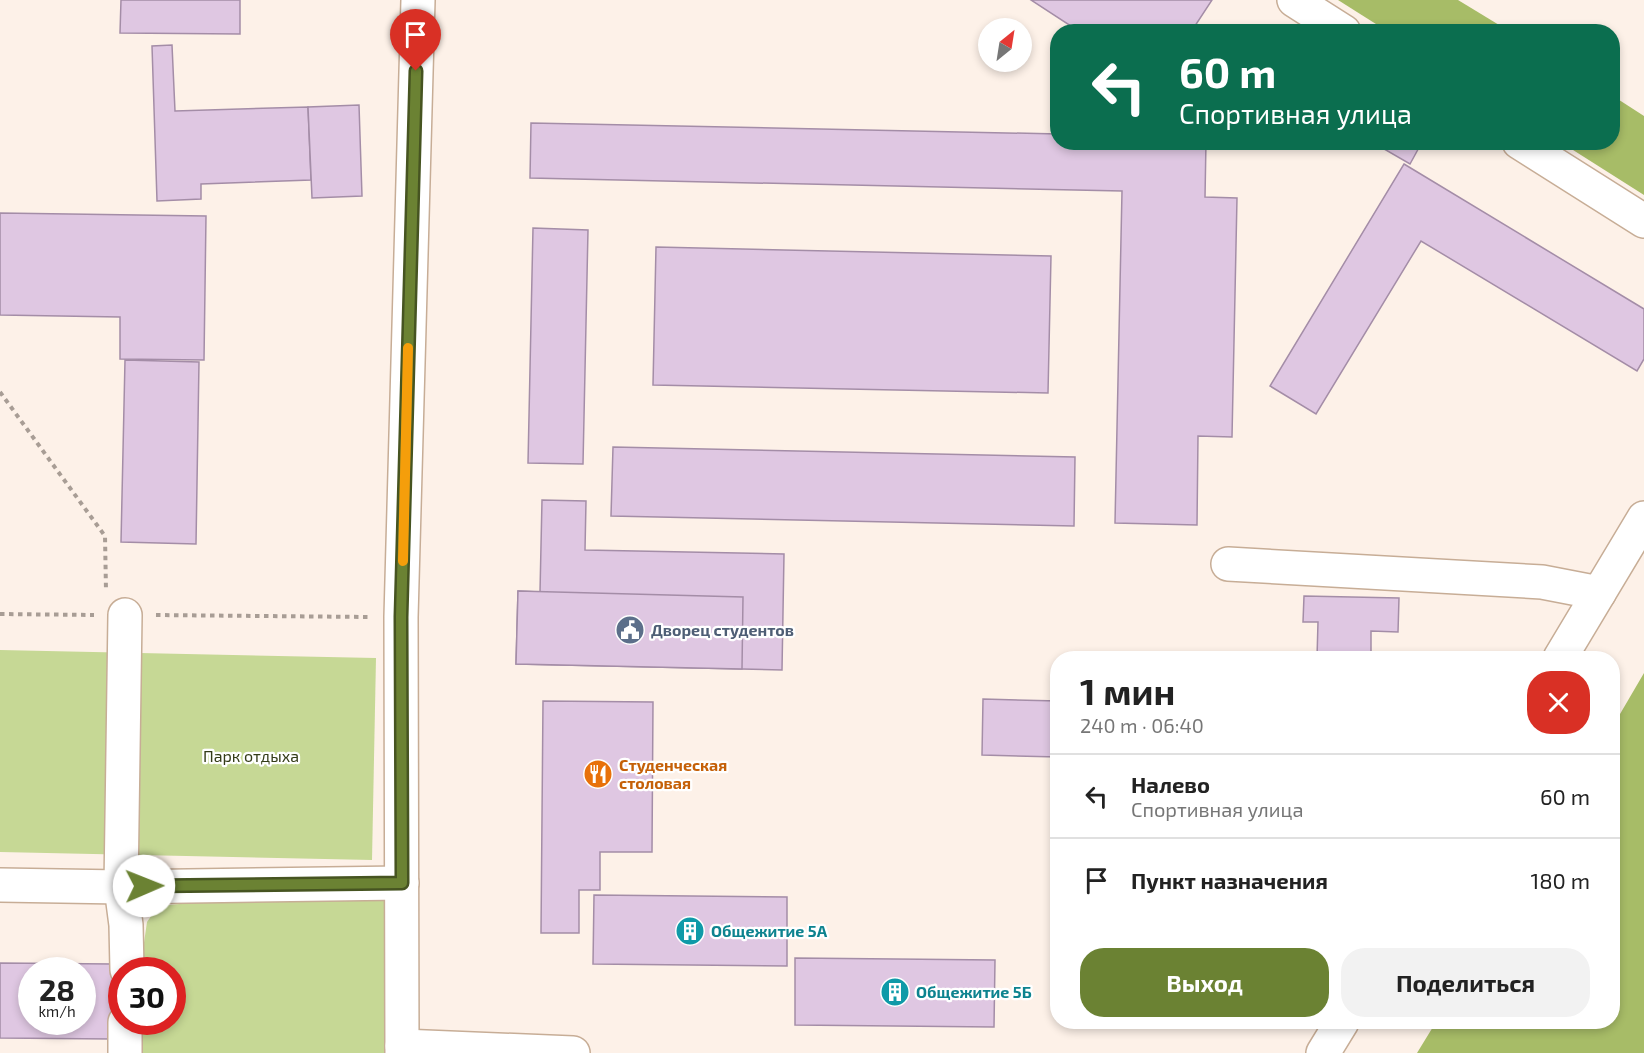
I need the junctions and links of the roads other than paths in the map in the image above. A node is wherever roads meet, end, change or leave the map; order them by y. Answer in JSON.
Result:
{"nodes":[{"id":1,"x":418,"y":0,"type":"edge"},
{"id":2,"x":1294,"y":0,"type":"edge"},
{"id":3,"x":1332,"y":24,"type":"edge"},
{"id":4,"x":1532,"y":150,"type":"edge"},
{"id":5,"x":1644,"y":221,"type":"edge"},
{"id":6,"x":1644,"y":518,"type":"edge"},
{"id":7,"x":1228,"y":564,"type":"dead end"},
{"id":8,"x":1599,"y":593,"type":"junction"},
{"id":9,"x":116,"y":615,"type":"road end"},
{"id":10,"x":1564,"y":651,"type":"edge"},
{"id":11,"x":402,"y":883,"type":"junction"},
{"id":12,"x":0,"y":885,"type":"edge"},
{"id":13,"x":121,"y":887,"type":"junction"},
{"id":14,"x":127,"y":957,"type":"edge"},
{"id":15,"x":1338,"y":1029,"type":"edge"},
{"id":16,"x":125,"y":1035,"type":"edge"},
{"id":17,"x":402,"y":1049,"type":"edge"},
{"id":18,"x":124,"y":1053,"type":"edge"},
{"id":19,"x":573,"y":1053,"type":"edge"},
{"id":20,"x":1323,"y":1053,"type":"edge"}],
"edges":[{"from":1,"to":11,"type":"street"},
{"from":2,"to":3,"type":"street"},
{"from":4,"to":5,"type":"street"},
{"from":6,"to":8,"type":"street"},
{"from":7,"to":8,"type":"street"},
{"from":8,"to":10,"type":"street"},
{"from":9,"to":13,"type":"street"},
{"from":11,"to":13,"type":"street"},
{"from":11,"to":17,"type":"street"},
{"from":12,"to":13,"type":"street"},
{"from":13,"to":14,"type":"street"},
{"from":15,"to":20,"type":"street"},
{"from":16,"to":18,"type":"street"},
{"from":17,"to":19,"type":"street"}]}
